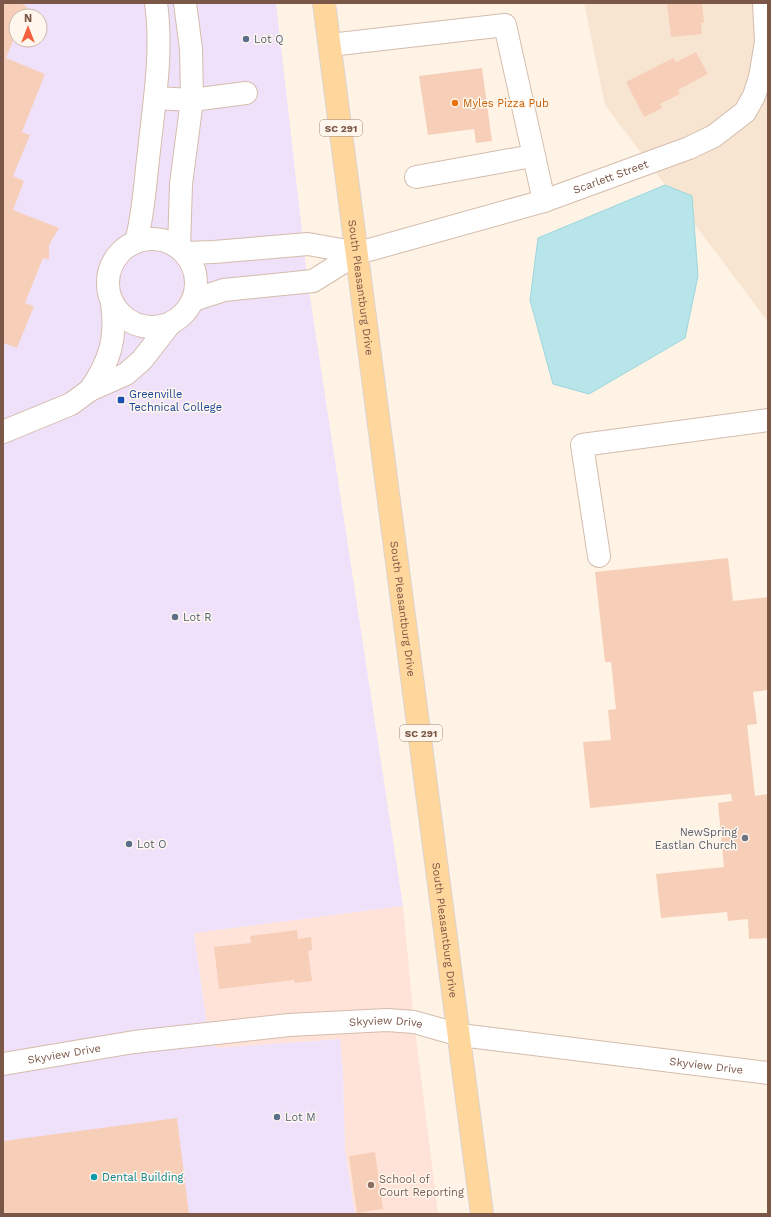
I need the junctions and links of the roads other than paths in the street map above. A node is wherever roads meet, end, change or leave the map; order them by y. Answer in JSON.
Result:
{"nodes":[{"id":1,"x":156,"y":3,"type":"edge"},
{"id":2,"x":185,"y":3,"type":"edge"},
{"id":3,"x":324,"y":3,"type":"edge"},
{"id":4,"x":764,"y":3,"type":"edge"},
{"id":5,"x":330,"y":44,"type":"junction"},
{"id":6,"x":246,"y":93,"type":"dead end"},
{"id":7,"x":155,"y":98,"type":"junction"},
{"id":8,"x":192,"y":100,"type":"junction"},
{"id":9,"x":532,"y":156,"type":"junction"},
{"id":10,"x":416,"y":177,"type":"dead end"},
{"id":11,"x":544,"y":201,"type":"junction"},
{"id":12,"x":134,"y":243,"type":"junction"},
{"id":13,"x":182,"y":250,"type":"junction"},
{"id":14,"x":358,"y":253,"type":"junction"},
{"id":15,"x":193,"y":300,"type":"junction"},
{"id":16,"x":111,"y":301,"type":"junction"},
{"id":17,"x":170,"y":324,"type":"junction"},
{"id":18,"x":90,"y":390,"type":"junction"},
{"id":19,"x":768,"y":420,"type":"edge"},
{"id":20,"x":3,"y":432,"type":"edge"},
{"id":21,"x":599,"y":556,"type":"dead end"},
{"id":22,"x":460,"y":1035,"type":"junction"},
{"id":23,"x":3,"y":1064,"type":"edge"},
{"id":24,"x":768,"y":1073,"type":"edge"},
{"id":25,"x":482,"y":1214,"type":"edge"}],
"edges":[{"from":1,"to":7,"type":"street"},
{"from":2,"to":8,"type":"street"},
{"from":3,"to":5,"type":"main road","name":"South Pleasantburg Drive","number":"SC 291"},
{"from":4,"to":11,"type":"street","name":"Scarlett Street"},
{"from":5,"to":9,"type":"street"},
{"from":5,"to":14,"type":"main road","name":"South Pleasantburg Drive","number":"SC 291"},
{"from":6,"to":8,"type":"street"},
{"from":7,"to":8,"type":"street"},
{"from":7,"to":12,"type":"street"},
{"from":8,"to":13,"type":"street"},
{"from":9,"to":10,"type":"street"},
{"from":9,"to":11,"type":"street"},
{"from":11,"to":14,"type":"street","name":"Scarlett Street"},
{"from":12,"to":13,"type":"street"},
{"from":12,"to":16,"type":"street"},
{"from":13,"to":14,"type":"street"},
{"from":13,"to":15,"type":"street"},
{"from":14,"to":15,"type":"street"},
{"from":14,"to":22,"type":"main road","name":"South Pleasantburg Drive","number":"SC 291"},
{"from":15,"to":17,"type":"street"},
{"from":16,"to":17,"type":"street"},
{"from":16,"to":18,"type":"street"},
{"from":17,"to":18,"type":"street"},
{"from":18,"to":20,"type":"street"},
{"from":19,"to":21,"type":"street"},
{"from":22,"to":23,"type":"street","name":"Skyview Drive"},
{"from":22,"to":24,"type":"street","name":"Skyview Drive"},
{"from":22,"to":25,"type":"main road","name":"South Pleasantburg Drive","number":"SC 291"}]}
